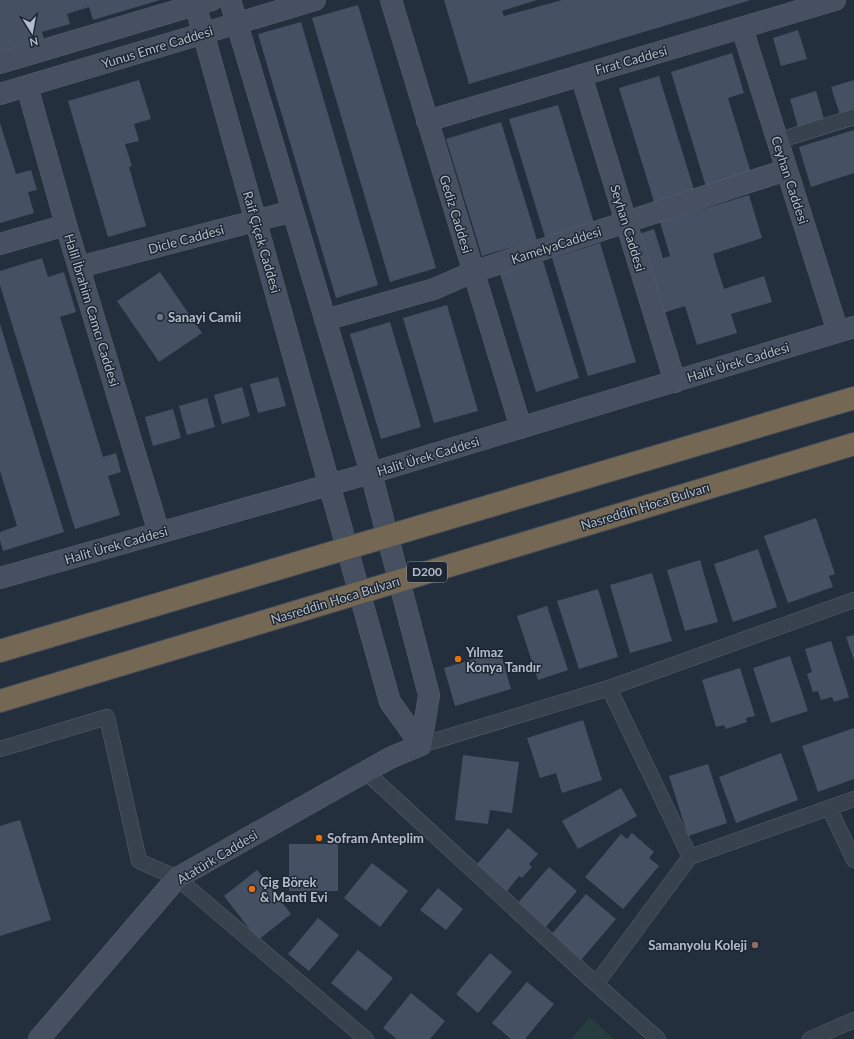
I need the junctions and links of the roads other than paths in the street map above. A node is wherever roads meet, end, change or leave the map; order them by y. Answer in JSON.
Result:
{"nodes":[{"id":1,"x":230,"y":0,"type":"edge"},
{"id":2,"x":315,"y":0,"type":"edge"},
{"id":3,"x":391,"y":0,"type":"edge"},
{"id":4,"x":835,"y":0,"type":"edge"},
{"id":5,"x":200,"y":2,"type":"edge"},
{"id":6,"x":238,"y":23,"type":"junction"},
{"id":7,"x":742,"y":28,"type":"junction"},
{"id":8,"x":203,"y":34,"type":"junction"},
{"id":9,"x":0,"y":63,"type":"edge"},
{"id":10,"x":581,"y":75,"type":"junction"},
{"id":11,"x":27,"y":86,"type":"junction"},
{"id":12,"x":0,"y":94,"type":"edge"},
{"id":13,"x":854,"y":117,"type":"edge"},
{"id":14,"x":427,"y":121,"type":"junction"},
{"id":15,"x":777,"y":141,"type":"junction"},
{"id":16,"x":786,"y":170,"type":"junction"},
{"id":17,"x":293,"y":211,"type":"junction"},
{"id":18,"x":256,"y":221,"type":"junction"},
{"id":19,"x":626,"y":222,"type":"junction"},
{"id":20,"x":66,"y":224,"type":"junction"},
{"id":21,"x":0,"y":244,"type":"edge"},
{"id":22,"x":79,"y":267,"type":"junction"},
{"id":23,"x":473,"y":272,"type":"junction"},
{"id":24,"x":325,"y":320,"type":"junction"},
{"id":25,"x":846,"y":330,"type":"edge"},
{"id":26,"x":675,"y":382,"type":"junction"},
{"id":27,"x":854,"y":398,"type":"edge"},
{"id":28,"x":521,"y":428,"type":"junction"},
{"id":29,"x":854,"y":444,"type":"edge"},
{"id":30,"x":371,"y":473,"type":"junction"},
{"id":31,"x":330,"y":485,"type":"junction"},
{"id":32,"x":159,"y":532,"type":"junction"},
{"id":33,"x":387,"y":536,"type":"junction"},
{"id":34,"x":347,"y":548,"type":"junction"},
{"id":35,"x":0,"y":578,"type":"edge"},
{"id":36,"x":399,"y":581,"type":"junction"},
{"id":37,"x":359,"y":592,"type":"junction"},
{"id":38,"x":854,"y":600,"type":"edge"},
{"id":39,"x":0,"y":651,"type":"edge"},
{"id":40,"x":609,"y":688,"type":"junction"},
{"id":41,"x":0,"y":701,"type":"edge"},
{"id":42,"x":421,"y":745,"type":"junction"},
{"id":43,"x":0,"y":749,"type":"edge"},
{"id":44,"x":366,"y":772,"type":"junction"},
{"id":45,"x":854,"y":799,"type":"edge"},
{"id":46,"x":829,"y":808,"type":"junction"},
{"id":47,"x":690,"y":857,"type":"junction"},
{"id":48,"x":854,"y":860,"type":"edge"},
{"id":49,"x":177,"y":878,"type":"junction"},
{"id":50,"x":596,"y":984,"type":"junction"},
{"id":51,"x":854,"y":1020,"type":"edge"},
{"id":52,"x":39,"y":1039,"type":"edge"},
{"id":53,"x":366,"y":1039,"type":"edge"},
{"id":54,"x":658,"y":1039,"type":"edge"},
{"id":55,"x":810,"y":1039,"type":"edge"}],
"edges":[{"from":1,"to":6,"type":"street"},
{"from":2,"to":6,"type":"street","name":"Yunus Emre Caddesi"},
{"from":3,"to":14,"type":"street","name":"Gediz Caddesi"},
{"from":4,"to":7,"type":"street","name":"Fırat Caddesi"},
{"from":5,"to":8,"type":"street","name":"Raif Çiçek Caddesi"},
{"from":5,"to":9,"type":"street"},
{"from":6,"to":8,"type":"street","name":"Yunus Emre Caddesi"},
{"from":6,"to":17,"type":"street"},
{"from":7,"to":10,"type":"street","name":"Fırat Caddesi"},
{"from":7,"to":15,"type":"street","name":"Ceyhan Caddesi"},
{"from":8,"to":11,"type":"street","name":"Yunus Emre Caddesi"},
{"from":8,"to":18,"type":"street","name":"Raif Çiçek Caddesi"},
{"from":10,"to":14,"type":"street","name":"Fırat Caddesi"},
{"from":10,"to":19,"type":"street","name":"Seyhan Caddesi"},
{"from":11,"to":12,"type":"street","name":"Yunus Emre Caddesi"},
{"from":11,"to":20,"type":"street","name":"Halil İbrahim Camcı Caddesi"},
{"from":13,"to":15,"type":"street"},
{"from":14,"to":23,"type":"street","name":"Gediz Caddesi"},
{"from":15,"to":16,"type":"street","name":"Ceyhan Caddesi"},
{"from":16,"to":19,"type":"street","name":"KamelyaCaddesi"},
{"from":16,"to":25,"type":"street","name":"Ceyhan Caddesi"},
{"from":17,"to":18,"type":"street","name":"Dicle Caddesi"},
{"from":17,"to":24,"type":"street"},
{"from":18,"to":22,"type":"street","name":"Dicle Caddesi"},
{"from":18,"to":31,"type":"street","name":"Raif Çiçek Caddesi"},
{"from":19,"to":23,"type":"street","name":"KamelyaCaddesi"},
{"from":19,"to":26,"type":"street","name":"Seyhan Caddesi"},
{"from":20,"to":21,"type":"street"},
{"from":20,"to":22,"type":"street","name":"Halil İbrahim Camcı Caddesi"},
{"from":22,"to":32,"type":"street","name":"Halil İbrahim Camcı Caddesi"},
{"from":23,"to":24,"type":"street","name":"KamelyaCaddesi"},
{"from":23,"to":28,"type":"street","name":"Gediz Caddesi"},
{"from":24,"to":30,"type":"street"},
{"from":25,"to":26,"type":"street","name":"Halit Ürek Caddesi"},
{"from":26,"to":28,"type":"street","name":"Halit Ürek Caddesi"},
{"from":27,"to":33,"type":"highway"},
{"from":28,"to":30,"type":"street","name":"Halit Ürek Caddesi"},
{"from":29,"to":36,"type":"highway","name":"Nasreddin Hoca Bulvarı","number":"D200"},
{"from":30,"to":31,"type":"street","name":"Halit Ürek Caddesi"},
{"from":30,"to":33,"type":"street"},
{"from":31,"to":32,"type":"street","name":"Halit Ürek Caddesi"},
{"from":31,"to":34,"type":"street","name":"Raif Çiçek Caddesi"},
{"from":32,"to":35,"type":"street","name":"Halit Ürek Caddesi"},
{"from":33,"to":34,"type":"highway"},
{"from":33,"to":36,"type":"street"},
{"from":34,"to":37,"type":"street","name":"Raif Çiçek Caddesi"},
{"from":34,"to":39,"type":"highway"},
{"from":36,"to":37,"type":"highway","name":"Nasreddin Hoca Bulvarı","number":"D200"},
{"from":36,"to":42,"type":"street"},
{"from":37,"to":41,"type":"highway","name":"Nasreddin Hoca Bulvarı","number":"D200"},
{"from":37,"to":42,"type":"street","name":"Raif Çiçek Caddesi"},
{"from":38,"to":40,"type":"street"},
{"from":40,"to":42,"type":"street"},
{"from":40,"to":47,"type":"street"},
{"from":42,"to":44,"type":"street","name":"Atatürk Caddesi"},
{"from":43,"to":49,"type":"street"},
{"from":44,"to":49,"type":"street","name":"Atatürk Caddesi"},
{"from":44,"to":50,"type":"street"},
{"from":45,"to":46,"type":"street"},
{"from":46,"to":47,"type":"street"},
{"from":46,"to":48,"type":"street"},
{"from":47,"to":50,"type":"street"},
{"from":49,"to":52,"type":"street","name":"Atatürk Caddesi"},
{"from":49,"to":53,"type":"street"},
{"from":50,"to":54,"type":"street"},
{"from":51,"to":55,"type":"street"}]}
